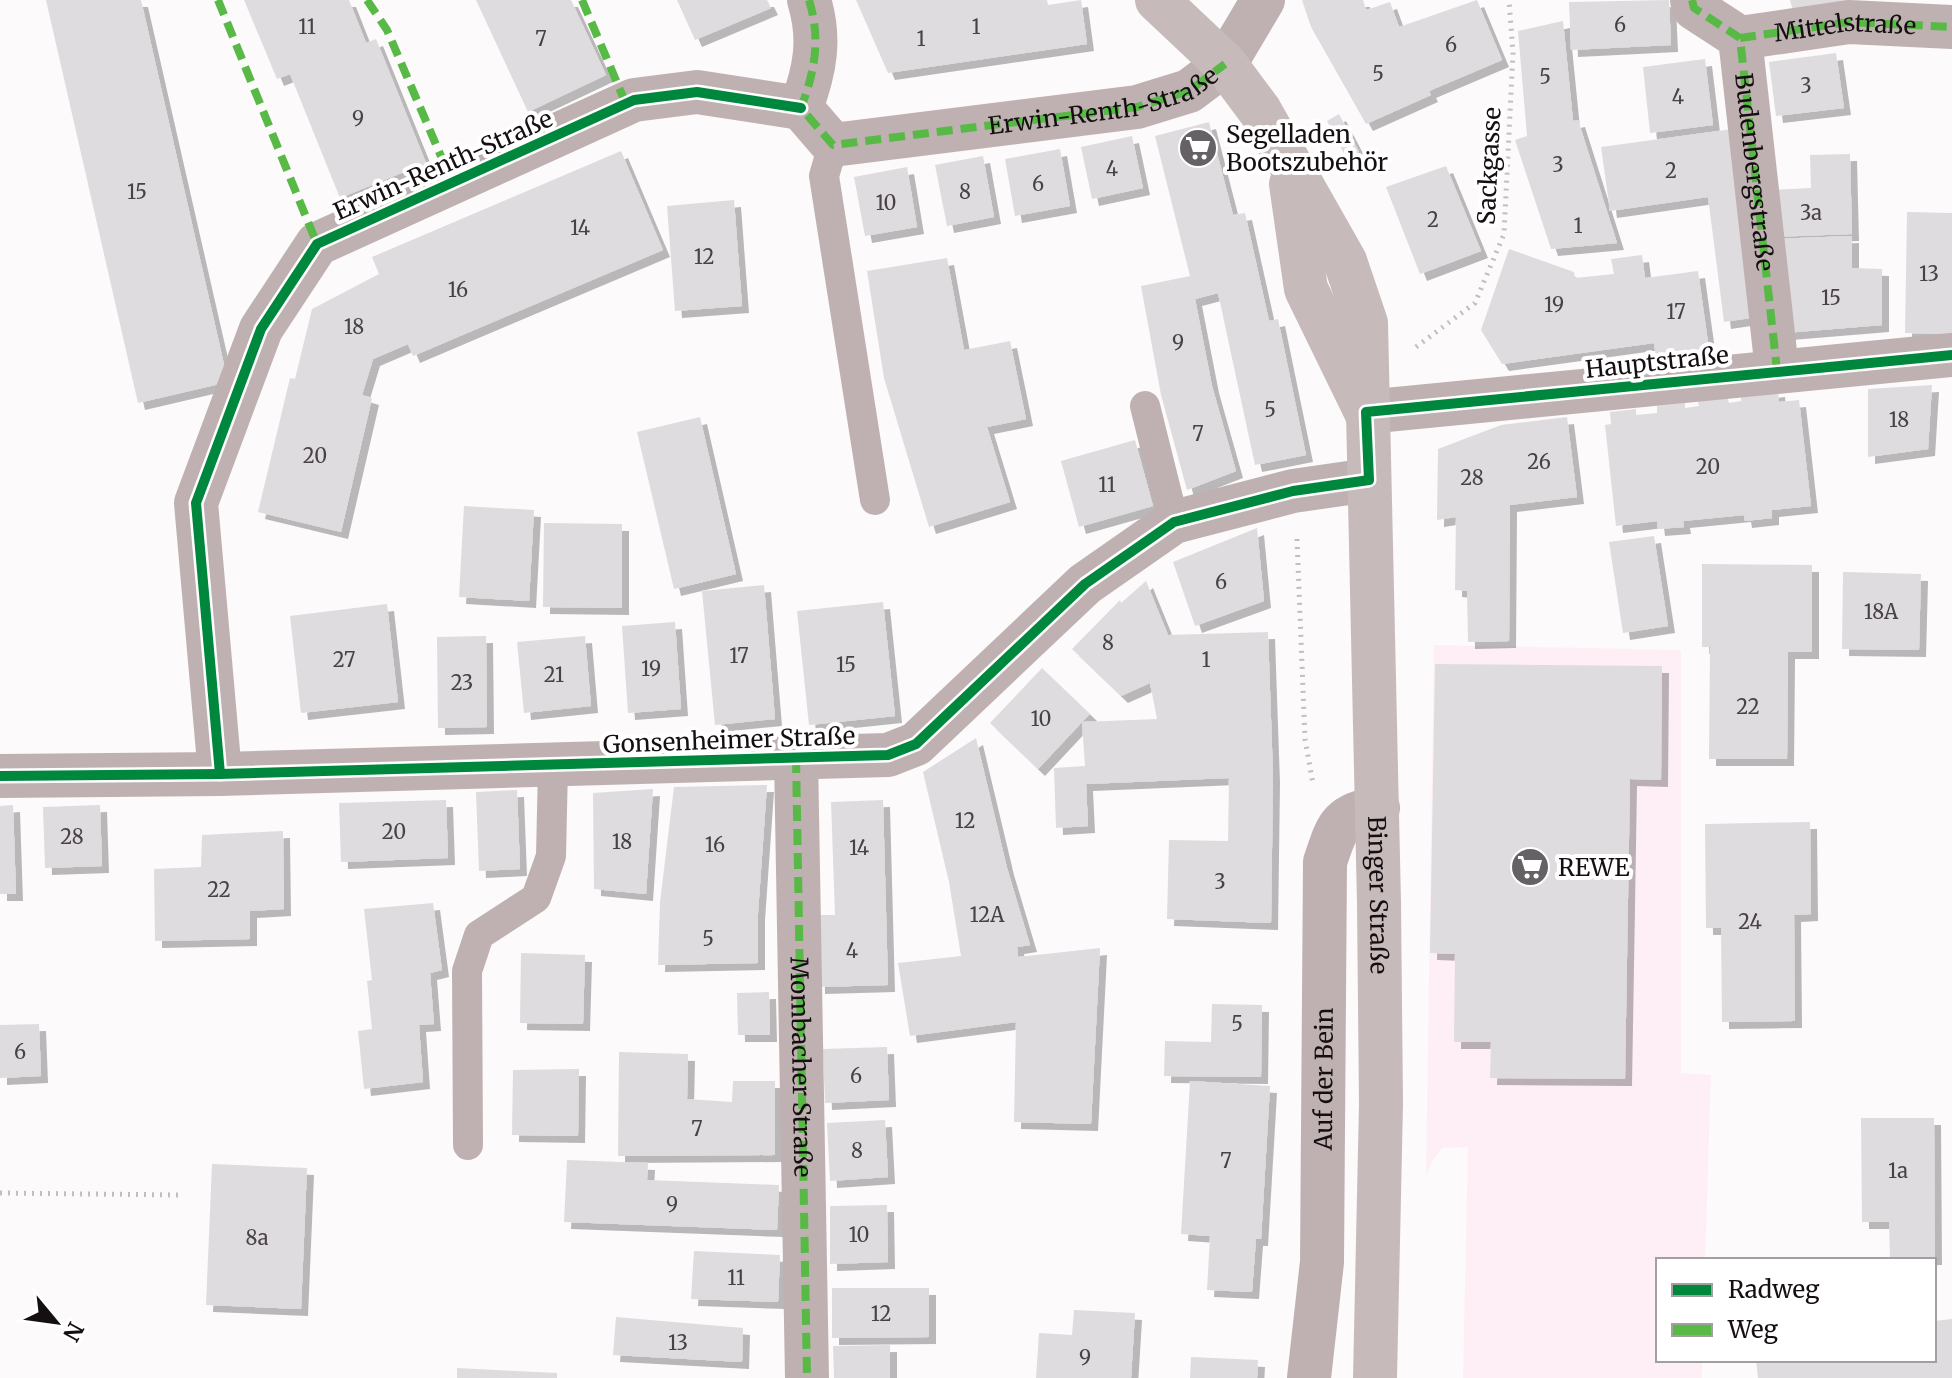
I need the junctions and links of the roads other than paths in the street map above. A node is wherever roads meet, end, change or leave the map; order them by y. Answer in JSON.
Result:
{"nodes":[{"id":1,"x":809,"y":0,"type":"edge"},
{"id":2,"x":1157,"y":0,"type":"edge"},
{"id":3,"x":1263,"y":0,"type":"edge"},
{"id":4,"x":1692,"y":0,"type":"edge"},
{"id":5,"x":1952,"y":27,"type":"edge"},
{"id":6,"x":1740,"y":38,"type":"junction"},
{"id":7,"x":1225,"y":64,"type":"junction"},
{"id":8,"x":801,"y":108,"type":"junction"},
{"id":9,"x":833,"y":145,"type":"junction"},
{"id":10,"x":1952,"y":355,"type":"edge"},
{"id":11,"x":1777,"y":370,"type":"junction"},
{"id":12,"x":1145,"y":406,"type":"dead end"},
{"id":13,"x":1366,"y":412,"type":"junction"},
{"id":14,"x":1369,"y":480,"type":"junction"},
{"id":15,"x":875,"y":500,"type":"dead end"},
{"id":16,"x":1174,"y":522,"type":"junction"},
{"id":17,"x":796,"y":757,"type":"junction"},
{"id":18,"x":553,"y":766,"type":"junction"},
{"id":19,"x":220,"y":774,"type":"junction"},
{"id":20,"x":0,"y":776,"type":"edge"},
{"id":21,"x":1378,"y":808,"type":"junction"},
{"id":22,"x":468,"y":1145,"type":"dead end"},
{"id":23,"x":807,"y":1378,"type":"edge"},
{"id":24,"x":1309,"y":1378,"type":"edge"},
{"id":25,"x":1375,"y":1378,"type":"edge"}],
"edges":[{"from":1,"to":8,"type":"street"},
{"from":2,"to":7,"type":"main road","name":"Binger Straße"},
{"from":3,"to":7,"type":"street"},
{"from":4,"to":6,"type":"street"},
{"from":5,"to":6,"type":"street","name":"Mittelstraße"},
{"from":6,"to":11,"type":"street","name":"Budenbergstraße"},
{"from":7,"to":9,"type":"street","name":"Erwin-Renth-Straße"},
{"from":7,"to":13,"type":"main road","name":"Binger Straße"},
{"from":8,"to":9,"type":"street"},
{"from":8,"to":19,"type":"street","name":"Erwin-Renth-Straße"},
{"from":9,"to":15,"type":"lane"},
{"from":10,"to":11,"type":"street","name":"Hauptstraße"},
{"from":11,"to":13,"type":"street","name":"Hauptstraße"},
{"from":12,"to":16,"type":"lane"},
{"from":13,"to":14,"type":"main road","name":"Binger Straße"},
{"from":14,"to":16,"type":"street","name":"Gonsenheimer Straße"},
{"from":14,"to":21,"type":"main road","name":"Binger Straße"},
{"from":16,"to":17,"type":"street","name":"Gonsenheimer Straße"},
{"from":17,"to":18,"type":"street","name":"Gonsenheimer Straße"},
{"from":17,"to":23,"type":"street","name":"Mombacher Straße"},
{"from":18,"to":19,"type":"street","name":"Gonsenheimer Straße"},
{"from":18,"to":22,"type":"lane"},
{"from":19,"to":20,"type":"street","name":"Gonsenheimer Straße"},
{"from":21,"to":24,"type":"street","name":"Auf der Bein"},
{"from":21,"to":25,"type":"main road","name":"Binger Straße"}]}
